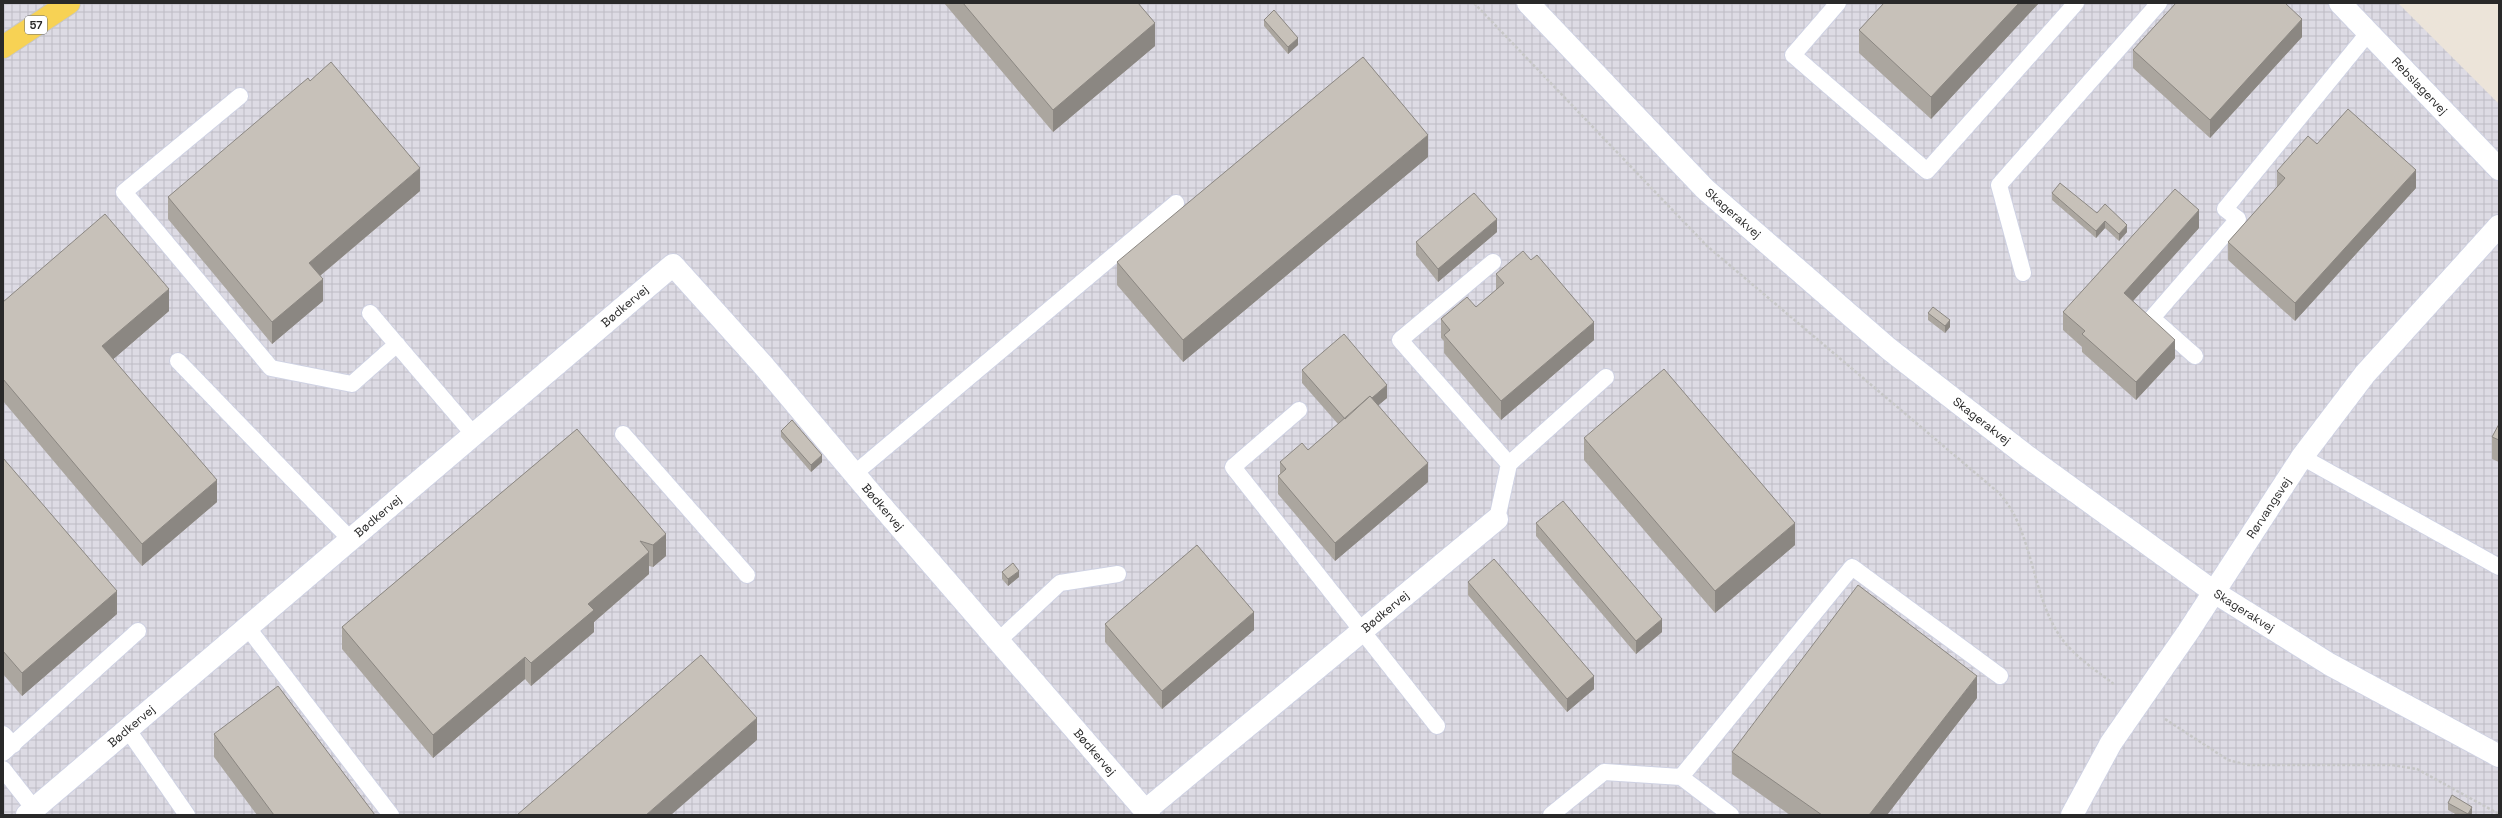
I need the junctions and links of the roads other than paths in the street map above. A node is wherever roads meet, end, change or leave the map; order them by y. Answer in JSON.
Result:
{"nodes":[{"id":1,"x":69,"y":3,"type":"edge"},
{"id":2,"x":1528,"y":3,"type":"edge"},
{"id":3,"x":1838,"y":3,"type":"edge"},
{"id":4,"x":2076,"y":3,"type":"edge"},
{"id":5,"x":2159,"y":3,"type":"edge"},
{"id":6,"x":2340,"y":3,"type":"edge"},
{"id":7,"x":2369,"y":32,"type":"junction"},
{"id":8,"x":3,"y":47,"type":"edge"},
{"id":9,"x":240,"y":96,"type":"dead end"},
{"id":10,"x":2499,"y":169,"type":"edge"},
{"id":11,"x":1176,"y":203,"type":"dead end"},
{"id":12,"x":2499,"y":226,"type":"edge"},
{"id":13,"x":1492,"y":262,"type":"dead end"},
{"id":14,"x":2023,"y":273,"type":"dead end"},
{"id":15,"x":370,"y":313,"type":"dead end"},
{"id":16,"x":397,"y":344,"type":"junction"},
{"id":17,"x":2195,"y":356,"type":"dead end"},
{"id":18,"x":178,"y":361,"type":"dead end"},
{"id":19,"x":1606,"y":377,"type":"dead end"},
{"id":20,"x":1299,"y":410,"type":"dead end"},
{"id":21,"x":623,"y":434,"type":"dead end"},
{"id":22,"x":474,"y":435,"type":"junction"},
{"id":23,"x":2302,"y":457,"type":"junction"},
{"id":24,"x":1509,"y":464,"type":"junction"},
{"id":25,"x":854,"y":474,"type":"junction"},
{"id":26,"x":1497,"y":519,"type":"joint"},
{"id":27,"x":351,"y":540,"type":"junction"},
{"id":28,"x":2499,"y":567,"type":"edge"},
{"id":29,"x":1118,"y":574,"type":"dead end"},
{"id":30,"x":747,"y":575,"type":"dead end"},
{"id":31,"x":2214,"y":592,"type":"junction"},
{"id":32,"x":248,"y":628,"type":"junction"},
{"id":33,"x":1362,"y":631,"type":"junction"},
{"id":34,"x":138,"y":632,"type":"dead end"},
{"id":35,"x":998,"y":641,"type":"junction"},
{"id":36,"x":2000,"y":676,"type":"dead end"},
{"id":37,"x":1437,"y":726,"type":"dead end"},
{"id":38,"x":128,"y":730,"type":"junction"},
{"id":39,"x":6,"y":744,"type":"edge"},
{"id":40,"x":2499,"y":756,"type":"edge"},
{"id":41,"x":3,"y":769,"type":"edge"},
{"id":42,"x":1681,"y":777,"type":"junction"},
{"id":43,"x":31,"y":812,"type":"edge"},
{"id":44,"x":1147,"y":813,"type":"edge"},
{"id":45,"x":187,"y":815,"type":"edge"},
{"id":46,"x":391,"y":815,"type":"edge"},
{"id":47,"x":1551,"y":815,"type":"edge"},
{"id":48,"x":1731,"y":815,"type":"edge"},
{"id":49,"x":2072,"y":815,"type":"edge"}],
"edges":[{"from":1,"to":8,"type":"main road","number":"57"},
{"from":2,"to":31,"type":"street","name":"Skagerakvej"},
{"from":3,"to":4,"type":"lane"},
{"from":5,"to":14,"type":"lane"},
{"from":6,"to":7,"type":"street","name":"Rebslagervej"},
{"from":7,"to":10,"type":"street","name":"Rebslagervej"},
{"from":7,"to":17,"type":"lane"},
{"from":9,"to":16,"type":"lane"},
{"from":11,"to":25,"type":"lane"},
{"from":12,"to":23,"type":"street","name":"Rørvangsvej"},
{"from":13,"to":24,"type":"lane"},
{"from":15,"to":16,"type":"lane"},
{"from":16,"to":22,"type":"lane"},
{"from":18,"to":27,"type":"lane"},
{"from":19,"to":24,"type":"lane"},
{"from":20,"to":33,"type":"lane"},
{"from":21,"to":30,"type":"lane"},
{"from":22,"to":25,"type":"street","name":"Bødkervej"},
{"from":22,"to":27,"type":"street","name":"Bødkervej"},
{"from":23,"to":28,"type":"lane"},
{"from":23,"to":31,"type":"street","name":"Rørvangsvej"},
{"from":24,"to":26,"type":"lane"},
{"from":25,"to":35,"type":"street","name":"Bødkervej"},
{"from":26,"to":33,"type":"street","name":"Bødkervej"},
{"from":27,"to":32,"type":"street","name":"Bødkervej"},
{"from":29,"to":35,"type":"lane"},
{"from":31,"to":40,"type":"street","name":"Skagerakvej"},
{"from":31,"to":49,"type":"street","name":"Rørvangsvej"},
{"from":32,"to":38,"type":"street","name":"Bødkervej"},
{"from":32,"to":46,"type":"lane"},
{"from":33,"to":37,"type":"lane"},
{"from":33,"to":44,"type":"street","name":"Bødkervej"},
{"from":34,"to":39,"type":"lane"},
{"from":35,"to":44,"type":"street","name":"Bødkervej"},
{"from":36,"to":42,"type":"lane"},
{"from":38,"to":43,"type":"street","name":"Bødkervej"},
{"from":38,"to":45,"type":"lane"},
{"from":41,"to":43,"type":"lane"},
{"from":42,"to":47,"type":"lane"},
{"from":42,"to":48,"type":"lane"}]}
